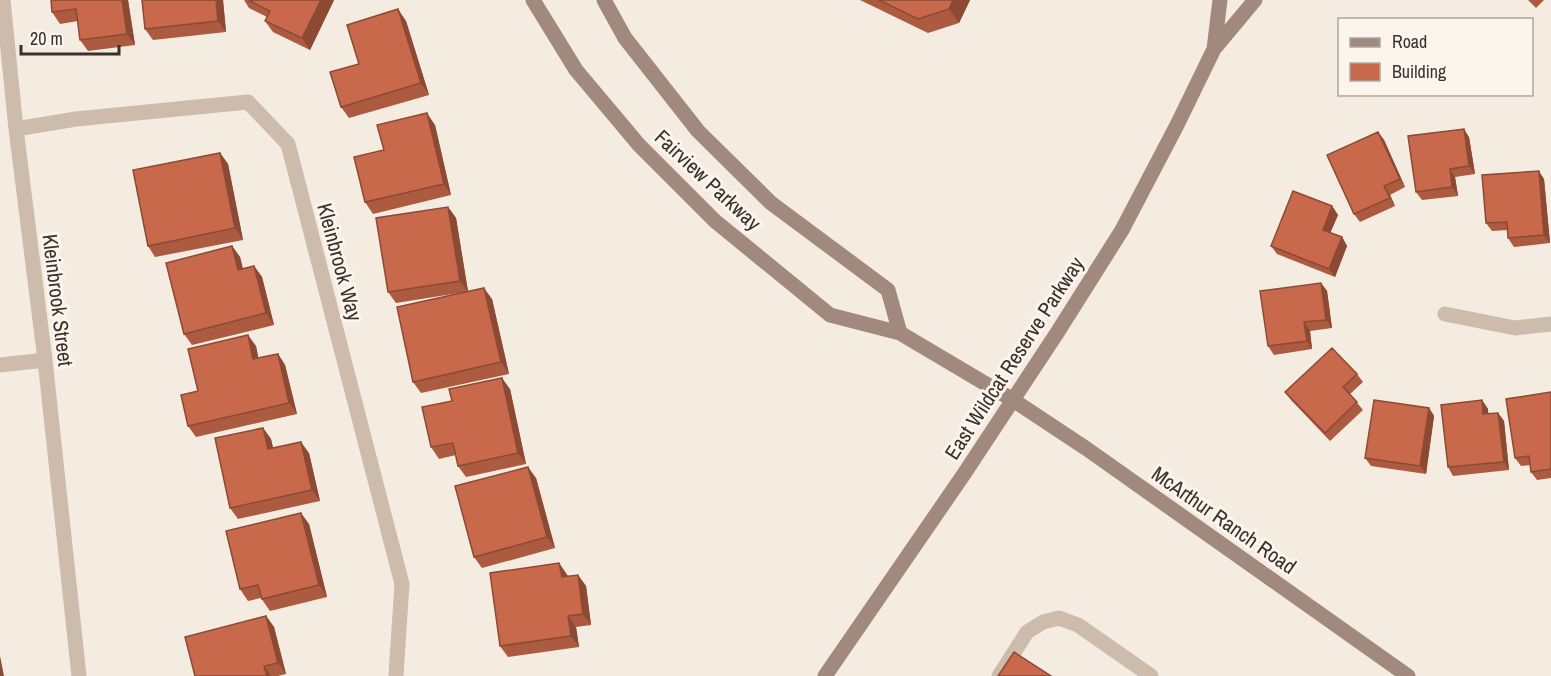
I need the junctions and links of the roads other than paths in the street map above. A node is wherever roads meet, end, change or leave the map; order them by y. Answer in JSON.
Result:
{"nodes":[{"id":1,"x":3,"y":0,"type":"edge"},
{"id":2,"x":533,"y":0,"type":"edge"},
{"id":3,"x":604,"y":0,"type":"edge"},
{"id":4,"x":1220,"y":0,"type":"edge"},
{"id":5,"x":1255,"y":0,"type":"edge"},
{"id":6,"x":1214,"y":49,"type":"junction"},
{"id":7,"x":16,"y":129,"type":"junction"},
{"id":8,"x":1445,"y":314,"type":"dead end"},
{"id":9,"x":1551,"y":324,"type":"edge"},
{"id":10,"x":900,"y":333,"type":"junction"},
{"id":11,"x":45,"y":360,"type":"junction"},
{"id":12,"x":0,"y":365,"type":"edge"},
{"id":13,"x":1013,"y":400,"type":"junction"},
{"id":14,"x":1146,"y":674,"type":"edge"},
{"id":15,"x":396,"y":675,"type":"edge"},
{"id":16,"x":79,"y":676,"type":"edge"},
{"id":17,"x":825,"y":676,"type":"edge"},
{"id":18,"x":999,"y":676,"type":"edge"},
{"id":19,"x":1408,"y":676,"type":"edge"}],
"edges":[{"from":1,"to":7,"type":"street","name":"Kleinbrook Street"},
{"from":2,"to":10,"type":"main road","name":"Fairview Parkway"},
{"from":3,"to":10,"type":"main road","name":"Fairview Parkway"},
{"from":4,"to":6,"type":"main road","name":"East Wildcat Reserve Parkway"},
{"from":5,"to":6,"type":"main road","name":"East Wildcat Reserve Parkway"},
{"from":6,"to":13,"type":"main road","name":"East Wildcat Reserve Parkway"},
{"from":7,"to":11,"type":"street","name":"Kleinbrook Street"},
{"from":7,"to":15,"type":"street","name":"Kleinbrook Way"},
{"from":8,"to":9,"type":"street"},
{"from":10,"to":13,"type":"main road","name":"Fairview Parkway"},
{"from":11,"to":12,"type":"street"},
{"from":11,"to":16,"type":"street","name":"Kleinbrook Street"},
{"from":13,"to":17,"type":"main road","name":"East Wildcat Reserve Parkway"},
{"from":13,"to":19,"type":"main road","name":"McArthur Ranch Road"},
{"from":14,"to":18,"type":"street"}]}
